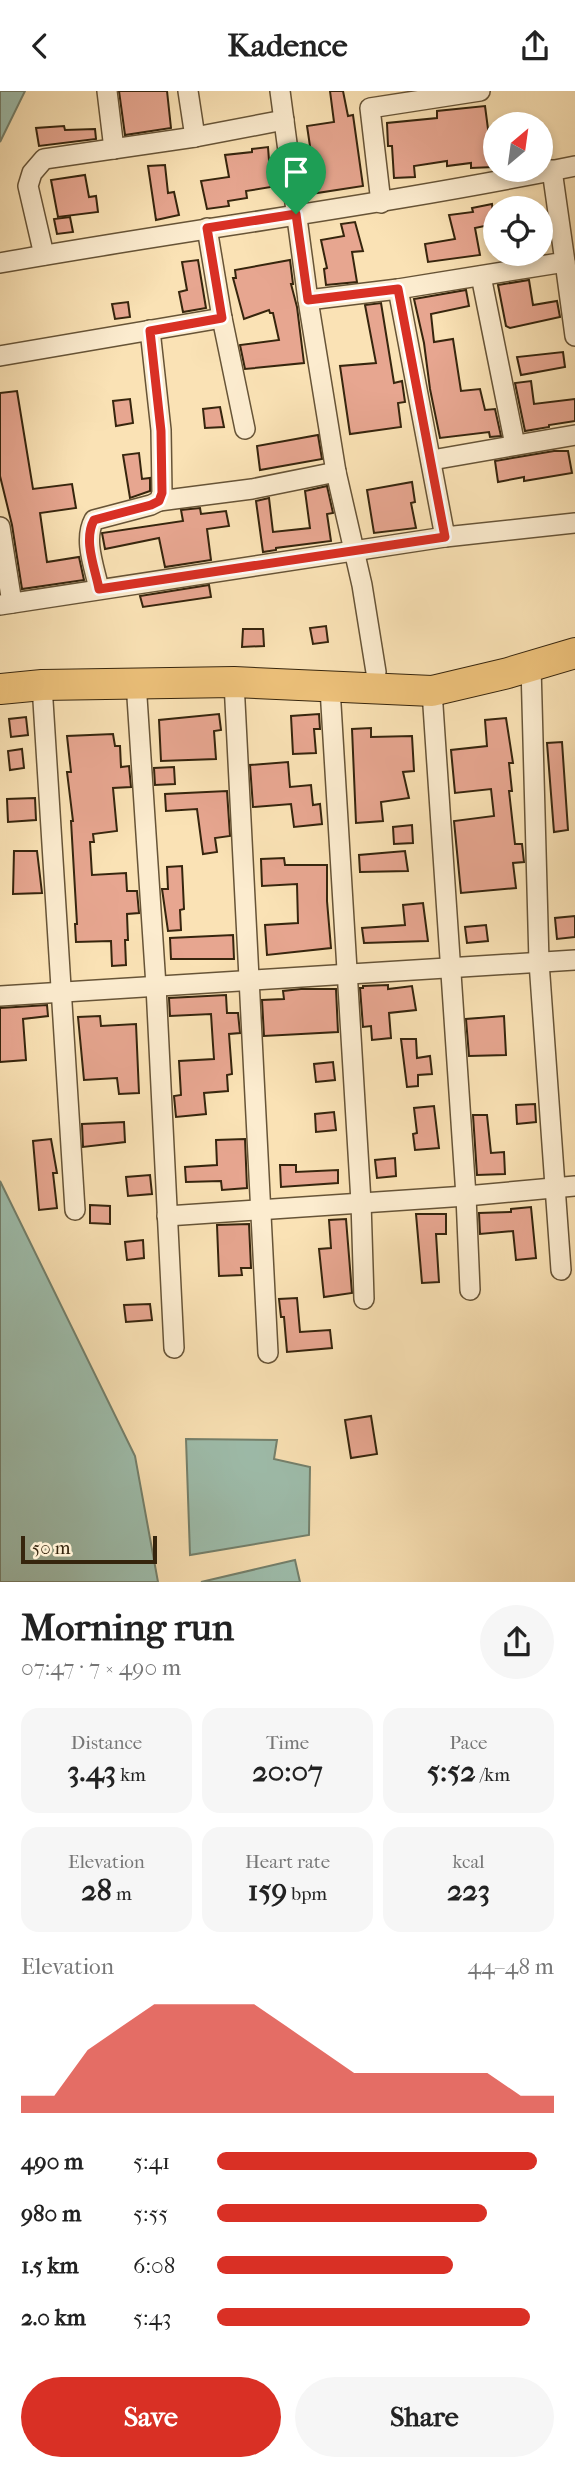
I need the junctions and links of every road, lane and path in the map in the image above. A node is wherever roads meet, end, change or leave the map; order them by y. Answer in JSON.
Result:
{"nodes":[{"id":1,"x":107,"y":91,"type":"edge"},
{"id":2,"x":188,"y":91,"type":"edge"},
{"id":3,"x":280,"y":91,"type":"edge"},
{"id":4,"x":480,"y":91,"type":"edge"},
{"id":5,"x":369,"y":100,"type":"edge"},
{"id":6,"x":284,"y":120,"type":"junction"},
{"id":7,"x":195,"y":137,"type":"junction"},
{"id":8,"x":114,"y":149,"type":"junction"},
{"id":9,"x":575,"y":166,"type":"edge"},
{"id":10,"x":553,"y":170,"type":"edge"},
{"id":11,"x":553,"y":177,"type":"edge"},
{"id":12,"x":490,"y":182,"type":"edge"},
{"id":13,"x":381,"y":203,"type":"junction"},
{"id":14,"x":296,"y":214,"type":"junction"},
{"id":15,"x":207,"y":228,"type":"junction"},
{"id":16,"x":44,"y":255,"type":"junction"},
{"id":17,"x":565,"y":262,"type":"junction"},
{"id":18,"x":0,"y":263,"type":"edge"},
{"id":19,"x":481,"y":276,"type":"junction"},
{"id":20,"x":398,"y":289,"type":"junction"},
{"id":21,"x":308,"y":300,"type":"junction"},
{"id":22,"x":222,"y":318,"type":"junction"},
{"id":23,"x":150,"y":331,"type":"junction"},
{"id":24,"x":575,"y":336,"type":"edge"},
{"id":25,"x":0,"y":356,"type":"edge"},
{"id":26,"x":245,"y":429,"type":"dead end"},
{"id":27,"x":575,"y":435,"type":"edge"},
{"id":28,"x":515,"y":445,"type":"junction"},
{"id":29,"x":432,"y":460,"type":"junction"},
{"id":30,"x":336,"y":472,"type":"junction"},
{"id":31,"x":159,"y":501,"type":"junction"},
{"id":32,"x":575,"y":523,"type":"edge"},
{"id":33,"x":0,"y":527,"type":"edge"},
{"id":34,"x":445,"y":537,"type":"junction"},
{"id":35,"x":354,"y":550,"type":"junction"},
{"id":36,"x":99,"y":589,"type":"junction"},
{"id":37,"x":6,"y":604,"type":"edge"},
{"id":38,"x":575,"y":638,"type":"edge"},
{"id":39,"x":575,"y":653,"type":"edge"},
{"id":40,"x":531,"y":666,"type":"junction"},
{"id":41,"x":0,"y":672,"type":"edge"},
{"id":42,"x":376,"y":672,"type":"junction"},
{"id":43,"x":136,"y":682,"type":"junction"},
{"id":44,"x":234,"y":683,"type":"junction"},
{"id":45,"x":42,"y":685,"type":"junction"},
{"id":46,"x":330,"y":688,"type":"junction"},
{"id":47,"x":0,"y":689,"type":"edge"},
{"id":48,"x":432,"y":691,"type":"junction"},
{"id":49,"x":575,"y":960,"type":"edge"},
{"id":50,"x":540,"y":962,"type":"junction"},
{"id":51,"x":450,"y":968,"type":"junction"},
{"id":52,"x":347,"y":974,"type":"junction"},
{"id":53,"x":250,"y":980,"type":"junction"},
{"id":54,"x":156,"y":986,"type":"junction"},
{"id":55,"x":60,"y":992,"type":"junction"},
{"id":56,"x":0,"y":996,"type":"edge"},
{"id":57,"x":565,"y":1187,"type":"edge"},
{"id":58,"x":466,"y":1196,"type":"junction"},
{"id":59,"x":361,"y":1202,"type":"junction"},
{"id":60,"x":261,"y":1208,"type":"junction"},
{"id":61,"x":75,"y":1210,"type":"dead end"},
{"id":62,"x":167,"y":1216,"type":"junction"},
{"id":63,"x":561,"y":1270,"type":"dead end"},
{"id":64,"x":470,"y":1290,"type":"dead end"},
{"id":65,"x":364,"y":1299,"type":"dead end"},
{"id":66,"x":174,"y":1348,"type":"dead end"},
{"id":67,"x":268,"y":1353,"type":"dead end"}],
"edges":[{"from":1,"to":8,"type":"street"},
{"from":2,"to":7,"type":"street"},
{"from":3,"to":6,"type":"street"},
{"from":4,"to":5,"type":"street"},
{"from":5,"to":13,"type":"street"},
{"from":6,"to":7,"type":"street"},
{"from":6,"to":14,"type":"street"},
{"from":7,"to":8,"type":"street"},
{"from":8,"to":16,"type":"street"},
{"from":9,"to":10,"type":"street"},
{"from":11,"to":17,"type":"street"},
{"from":12,"to":13,"type":"street"},
{"from":13,"to":14,"type":"street"},
{"from":14,"to":15,"type":"street"},
{"from":14,"to":21,"type":"street"},
{"from":15,"to":16,"type":"street"},
{"from":15,"to":22,"type":"street"},
{"from":16,"to":18,"type":"street"},
{"from":17,"to":19,"type":"street"},
{"from":17,"to":24,"type":"street"},
{"from":19,"to":20,"type":"street"},
{"from":19,"to":28,"type":"street"},
{"from":20,"to":21,"type":"street"},
{"from":20,"to":29,"type":"street"},
{"from":21,"to":30,"type":"street"},
{"from":22,"to":23,"type":"street"},
{"from":22,"to":26,"type":"street"},
{"from":23,"to":25,"type":"street"},
{"from":23,"to":31,"type":"street"},
{"from":27,"to":28,"type":"street"},
{"from":28,"to":29,"type":"street"},
{"from":29,"to":34,"type":"street"},
{"from":30,"to":31,"type":"street"},
{"from":30,"to":35,"type":"street"},
{"from":31,"to":36,"type":"street"},
{"from":32,"to":34,"type":"street"},
{"from":33,"to":37,"type":"street"},
{"from":34,"to":35,"type":"street"},
{"from":35,"to":36,"type":"street"},
{"from":35,"to":42,"type":"street"},
{"from":36,"to":37,"type":"street"},
{"from":38,"to":42,"type":"main road"},
{"from":39,"to":40,"type":"main road"},
{"from":40,"to":48,"type":"main road"},
{"from":40,"to":50,"type":"street"},
{"from":41,"to":42,"type":"main road"},
{"from":43,"to":44,"type":"main road"},
{"from":43,"to":45,"type":"main road"},
{"from":43,"to":54,"type":"street"},
{"from":44,"to":46,"type":"main road"},
{"from":44,"to":53,"type":"street"},
{"from":45,"to":47,"type":"main road"},
{"from":45,"to":55,"type":"street"},
{"from":46,"to":48,"type":"main road"},
{"from":46,"to":52,"type":"street"},
{"from":48,"to":51,"type":"street"},
{"from":49,"to":50,"type":"street"},
{"from":50,"to":51,"type":"street"},
{"from":50,"to":57,"type":"street"},
{"from":51,"to":52,"type":"street"},
{"from":51,"to":58,"type":"street"},
{"from":52,"to":53,"type":"street"},
{"from":52,"to":59,"type":"street"},
{"from":53,"to":54,"type":"street"},
{"from":53,"to":60,"type":"street"},
{"from":54,"to":55,"type":"street"},
{"from":54,"to":62,"type":"street"},
{"from":55,"to":56,"type":"street"},
{"from":55,"to":61,"type":"street"},
{"from":57,"to":58,"type":"street"},
{"from":57,"to":63,"type":"street"},
{"from":58,"to":59,"type":"street"},
{"from":58,"to":64,"type":"street"},
{"from":59,"to":60,"type":"street"},
{"from":59,"to":65,"type":"street"},
{"from":60,"to":62,"type":"street"},
{"from":60,"to":67,"type":"street"},
{"from":62,"to":66,"type":"street"}]}
